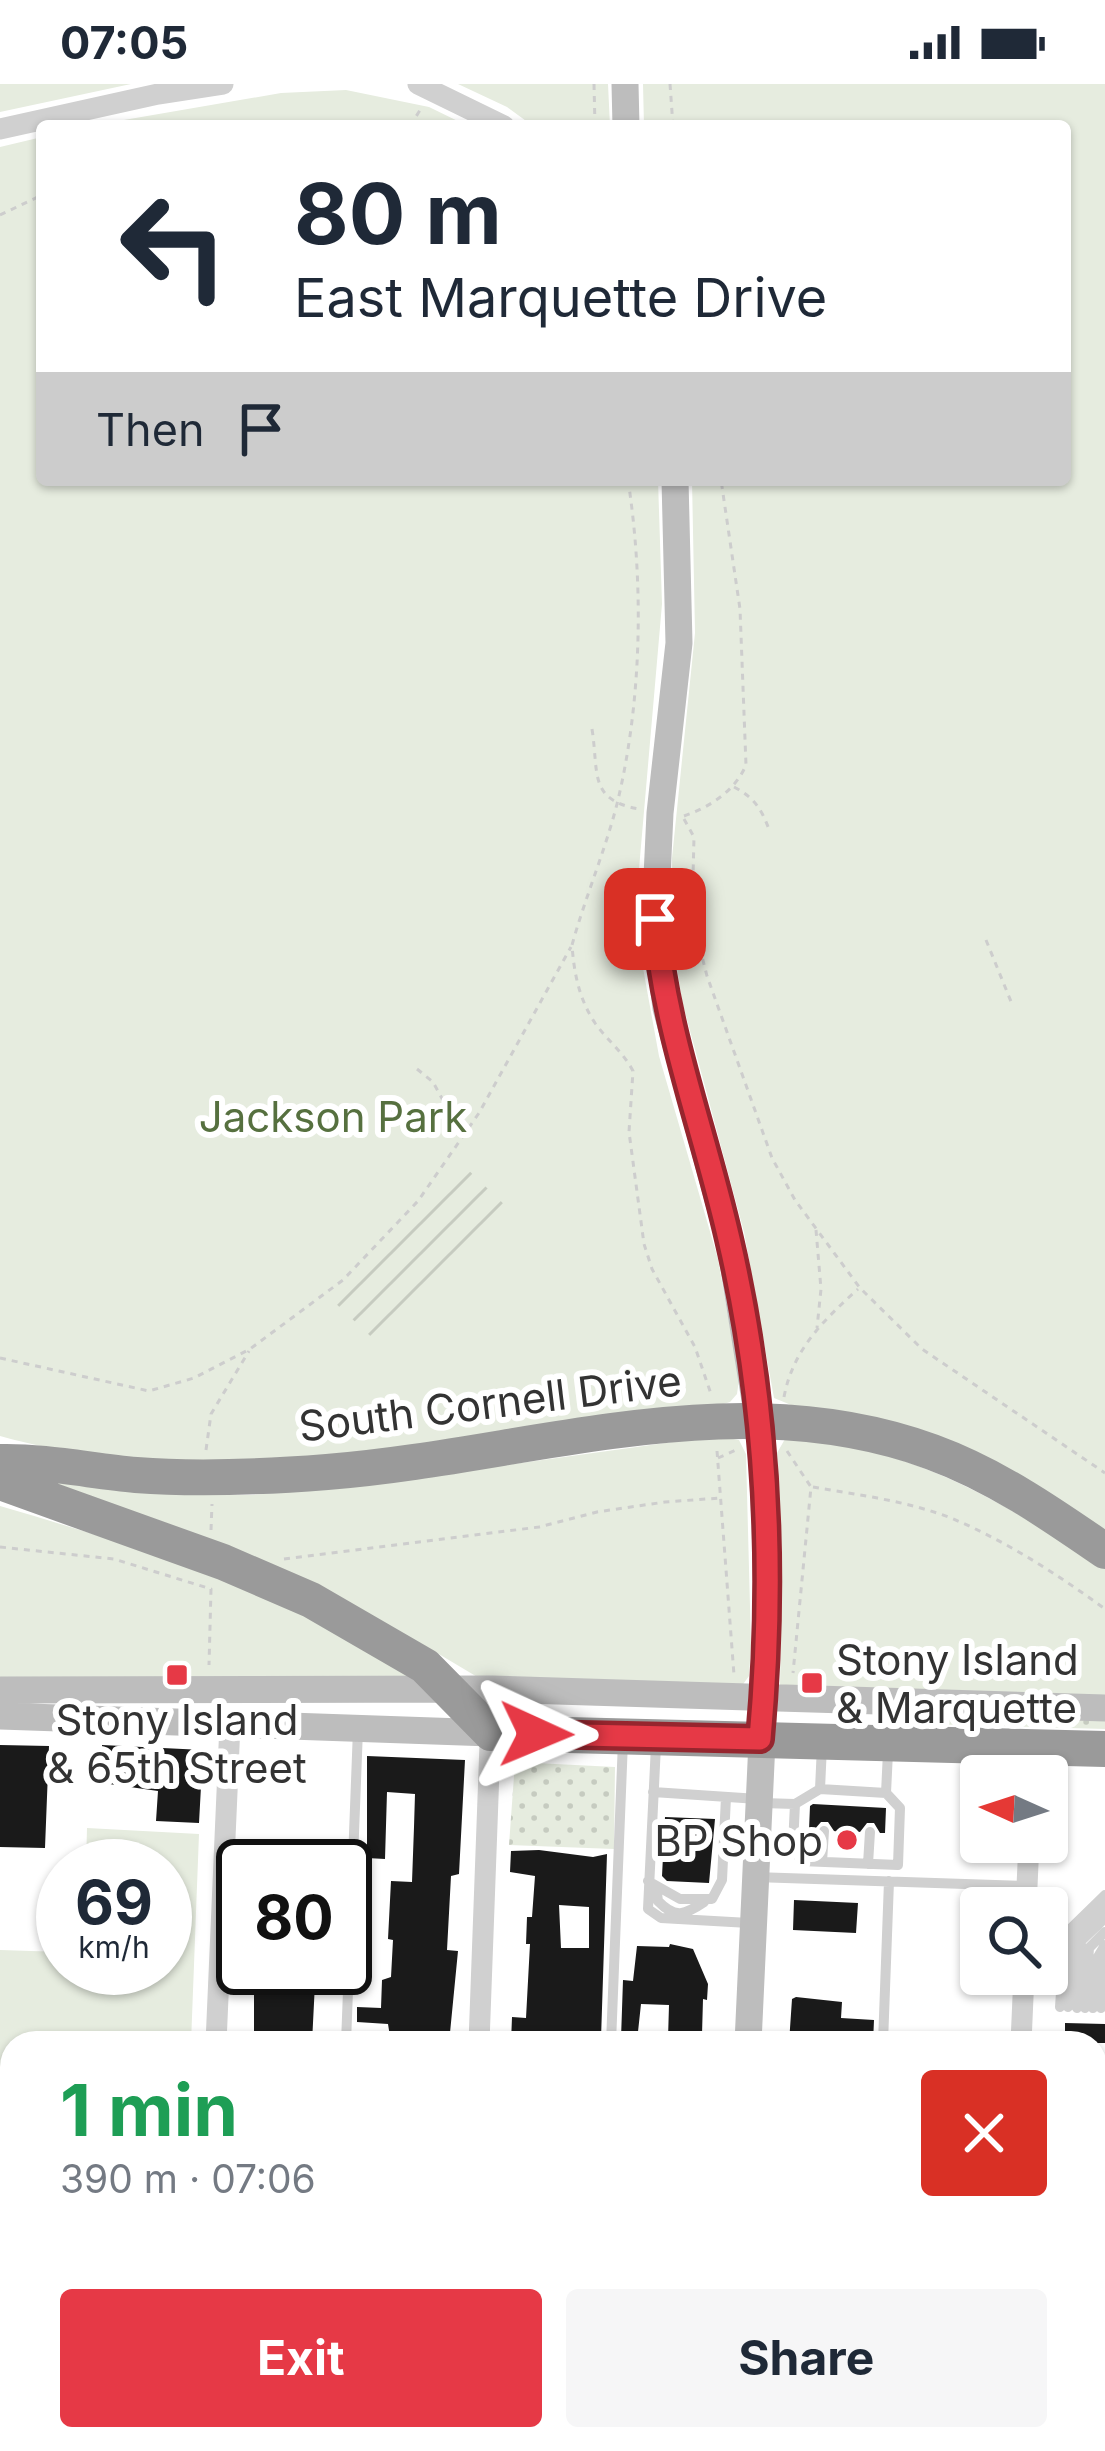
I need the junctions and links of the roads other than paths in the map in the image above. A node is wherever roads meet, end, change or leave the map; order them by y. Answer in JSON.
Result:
{"nodes":[{"id":1,"x":223,"y":84,"type":"edge"},
{"id":2,"x":625,"y":84,"type":"edge"},
{"id":3,"x":421,"y":95,"type":"edge"},
{"id":4,"x":41,"y":120,"type":"edge"},
{"id":5,"x":488,"y":120,"type":"edge"},
{"id":6,"x":626,"y":120,"type":"edge"},
{"id":7,"x":36,"y":121,"type":"edge"},
{"id":8,"x":0,"y":129,"type":"edge"},
{"id":9,"x":675,"y":486,"type":"edge"},
{"id":10,"x":767,"y":1428,"type":"junction"},
{"id":11,"x":0,"y":1462,"type":"edge"},
{"id":12,"x":0,"y":1482,"type":"edge"},
{"id":13,"x":1105,"y":1551,"type":"edge"},
{"id":14,"x":492,"y":1689,"type":"junction"},
{"id":15,"x":0,"y":1690,"type":"edge"},
{"id":16,"x":448,"y":1690,"type":"junction"},
{"id":17,"x":764,"y":1700,"type":"junction"},
{"id":18,"x":1105,"y":1708,"type":"edge"},
{"id":19,"x":0,"y":1716,"type":"edge"},
{"id":20,"x":230,"y":1724,"type":"junction"},
{"id":21,"x":358,"y":1729,"type":"junction"},
{"id":22,"x":491,"y":1732,"type":"junction"},
{"id":23,"x":640,"y":1736,"type":"junction"},
{"id":24,"x":760,"y":1739,"type":"junction"},
{"id":25,"x":822,"y":1741,"type":"junction"},
{"id":26,"x":889,"y":1742,"type":"junction"},
{"id":27,"x":1105,"y":1749,"type":"edge"},
{"id":28,"x":987,"y":1755,"type":"edge"},
{"id":29,"x":1068,"y":1755,"type":"edge"},
{"id":30,"x":823,"y":1789,"type":"junction"},
{"id":31,"x":653,"y":1792,"type":"junction"},
{"id":32,"x":872,"y":1792,"type":"junction"},
{"id":33,"x":886,"y":1793,"type":"junction"},
{"id":34,"x":726,"y":1797,"type":"junction"},
{"id":35,"x":758,"y":1801,"type":"junction"},
{"id":36,"x":795,"y":1804,"type":"junction"},
{"id":37,"x":826,"y":1805,"type":"dead end"},
{"id":38,"x":871,"y":1808,"type":"dead end"},
{"id":39,"x":824,"y":1831,"type":"dead end"},
{"id":40,"x":870,"y":1832,"type":"dead end"},
{"id":41,"x":756,"y":1845,"type":"junction"},
{"id":42,"x":793,"y":1845,"type":"junction"},
{"id":43,"x":822,"y":1862,"type":"junction"},
{"id":44,"x":868,"y":1864,"type":"junction"},
{"id":45,"x":754,"y":1877,"type":"junction"},
{"id":46,"x":889,"y":1881,"type":"junction"},
{"id":47,"x":652,"y":1884,"type":"junction"},
{"id":48,"x":960,"y":1889,"type":"edge"},
{"id":49,"x":1105,"y":1895,"type":"edge"},
{"id":50,"x":1105,"y":1907,"type":"edge"},
{"id":51,"x":1105,"y":1918,"type":"edge"},
{"id":52,"x":753,"y":1923,"type":"junction"},
{"id":53,"x":1105,"y":1932,"type":"edge"},
{"id":54,"x":1105,"y":1946,"type":"edge"},
{"id":55,"x":1105,"y":1959,"type":"edge"},
{"id":56,"x":1023,"y":1995,"type":"edge"},
{"id":57,"x":1081,"y":2008,"type":"junction"},
{"id":58,"x":217,"y":2031,"type":"edge"},
{"id":59,"x":346,"y":2031,"type":"edge"},
{"id":60,"x":479,"y":2031,"type":"edge"},
{"id":61,"x":612,"y":2031,"type":"edge"},
{"id":62,"x":748,"y":2031,"type":"edge"},
{"id":63,"x":883,"y":2031,"type":"edge"},
{"id":64,"x":1022,"y":2031,"type":"edge"}],
"edges":[{"from":1,"to":4,"type":"street"},
{"from":2,"to":6,"type":"street"},
{"from":3,"to":5,"type":"street"},
{"from":7,"to":8,"type":"street"},
{"from":9,"to":10,"type":"street"},
{"from":10,"to":11,"type":"highway","name":"South Cornell Drive"},
{"from":10,"to":13,"type":"highway","name":"South Cornell Drive"},
{"from":10,"to":17,"type":"street"},
{"from":12,"to":16,"type":"highway"},
{"from":14,"to":16,"type":"street"},
{"from":14,"to":17,"type":"street"},
{"from":14,"to":22,"type":"street"},
{"from":15,"to":16,"type":"street"},
{"from":16,"to":22,"type":"highway"},
{"from":17,"to":18,"type":"street"},
{"from":17,"to":24,"type":"street"},
{"from":19,"to":20,"type":"street"},
{"from":20,"to":21,"type":"street"},
{"from":20,"to":58,"type":"street"},
{"from":21,"to":22,"type":"street"},
{"from":21,"to":59,"type":"lane"},
{"from":22,"to":23,"type":"highway"},
{"from":22,"to":60,"type":"street"},
{"from":23,"to":24,"type":"highway"},
{"from":23,"to":31,"type":"lane"},
{"from":23,"to":61,"type":"lane"},
{"from":24,"to":25,"type":"highway"},
{"from":24,"to":35,"type":"street"},
{"from":25,"to":26,"type":"highway"},
{"from":25,"to":30,"type":"lane"},
{"from":26,"to":28,"type":"highway"},
{"from":26,"to":33,"type":"lane"},
{"from":27,"to":29,"type":"highway"},
{"from":30,"to":32,"type":"lane"},
{"from":30,"to":36,"type":"lane"},
{"from":30,"to":37,"type":"lane"},
{"from":31,"to":34,"type":"lane"},
{"from":31,"to":47,"type":"lane"},
{"from":32,"to":33,"type":"lane"},
{"from":32,"to":38,"type":"lane"},
{"from":33,"to":44,"type":"lane"},
{"from":34,"to":35,"type":"lane"},
{"from":34,"to":47,"type":"lane"},
{"from":35,"to":36,"type":"lane"},
{"from":35,"to":41,"type":"street"},
{"from":36,"to":42,"type":"lane"},
{"from":39,"to":43,"type":"lane"},
{"from":40,"to":44,"type":"lane"},
{"from":41,"to":42,"type":"lane"},
{"from":41,"to":45,"type":"street"},
{"from":42,"to":43,"type":"lane"},
{"from":43,"to":44,"type":"lane"},
{"from":45,"to":46,"type":"lane"},
{"from":45,"to":52,"type":"street"},
{"from":46,"to":48,"type":"lane"},
{"from":46,"to":63,"type":"lane"},
{"from":47,"to":52,"type":"lane"},
{"from":49,"to":57,"type":"lane"},
{"from":50,"to":57,"type":"lane"},
{"from":51,"to":57,"type":"lane"},
{"from":52,"to":62,"type":"street"},
{"from":53,"to":57,"type":"lane"},
{"from":54,"to":57,"type":"lane"},
{"from":55,"to":57,"type":"lane"},
{"from":56,"to":64,"type":"street"}]}
